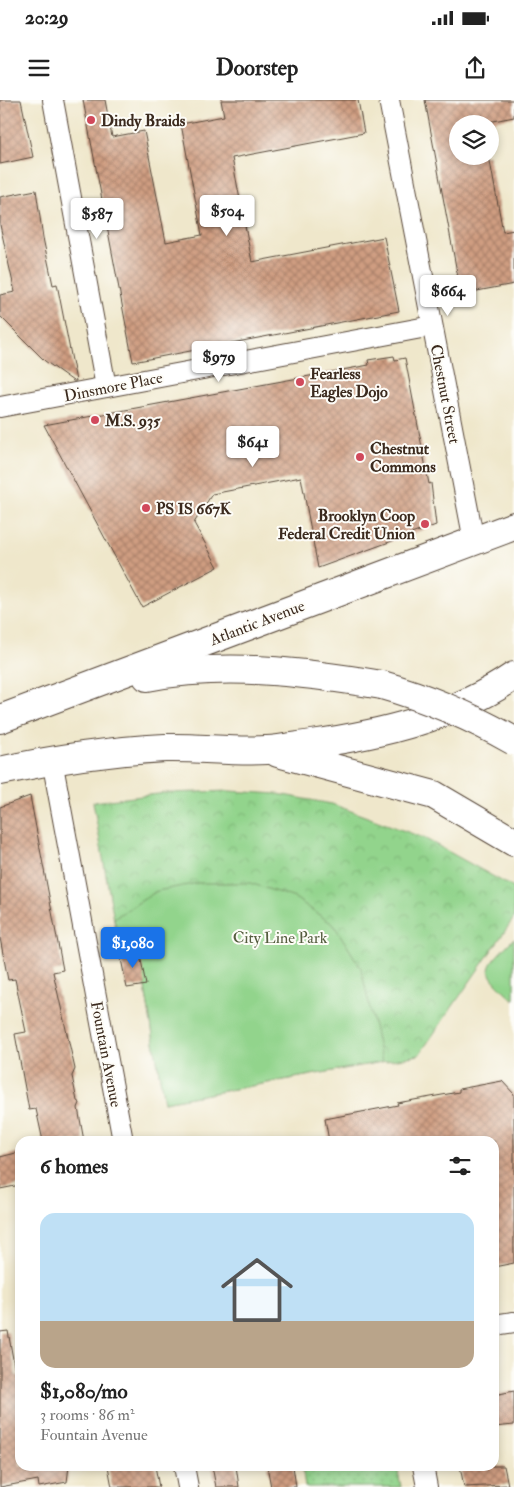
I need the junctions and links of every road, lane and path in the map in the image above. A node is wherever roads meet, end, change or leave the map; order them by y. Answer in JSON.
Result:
{"nodes":[{"id":1,"x":53,"y":100,"type":"edge"},
{"id":2,"x":389,"y":100,"type":"edge"},
{"id":3,"x":432,"y":326,"type":"junction"},
{"id":4,"x":106,"y":386,"type":"junction"},
{"id":5,"x":0,"y":408,"type":"edge"},
{"id":6,"x":514,"y":526,"type":"edge"},
{"id":7,"x":474,"y":541,"type":"junction"},
{"id":8,"x":514,"y":676,"type":"edge"},
{"id":9,"x":74,"y":691,"type":"junction"},
{"id":10,"x":0,"y":719,"type":"edge"},
{"id":11,"x":514,"y":740,"type":"edge"},
{"id":12,"x":267,"y":750,"type":"junction"},
{"id":13,"x":52,"y":760,"type":"junction"},
{"id":14,"x":0,"y":771,"type":"edge"},
{"id":15,"x":514,"y":842,"type":"edge"},
{"id":16,"x":122,"y":1136,"type":"edge"},
{"id":17,"x":514,"y":1322,"type":"edge"},
{"id":18,"x":499,"y":1324,"type":"edge"},
{"id":19,"x":185,"y":1471,"type":"edge"},
{"id":20,"x":424,"y":1471,"type":"edge"},
{"id":21,"x":188,"y":1487,"type":"edge"},
{"id":22,"x":427,"y":1487,"type":"edge"}],
"edges":[{"from":1,"to":4,"type":"street"},
{"from":2,"to":3,"type":"street","name":"Chestnut Street"},
{"from":3,"to":4,"type":"street","name":"Dinsmore Place"},
{"from":3,"to":7,"type":"street","name":"Chestnut Street"},
{"from":4,"to":5,"type":"street","name":"Dinsmore Place"},
{"from":6,"to":7,"type":"main road","name":"Atlantic Avenue"},
{"from":7,"to":9,"type":"main road","name":"Atlantic Avenue"},
{"from":8,"to":12,"type":"main road"},
{"from":9,"to":10,"type":"main road","name":"Atlantic Avenue"},
{"from":9,"to":11,"type":"main road","bridge":true},
{"from":12,"to":13,"type":"main road"},
{"from":12,"to":15,"type":"main road"},
{"from":13,"to":14,"type":"main road"},
{"from":13,"to":16,"type":"street","name":"Fountain Avenue"},
{"from":17,"to":18,"type":"street"},
{"from":19,"to":21,"type":"street"},
{"from":20,"to":22,"type":"street"}]}
